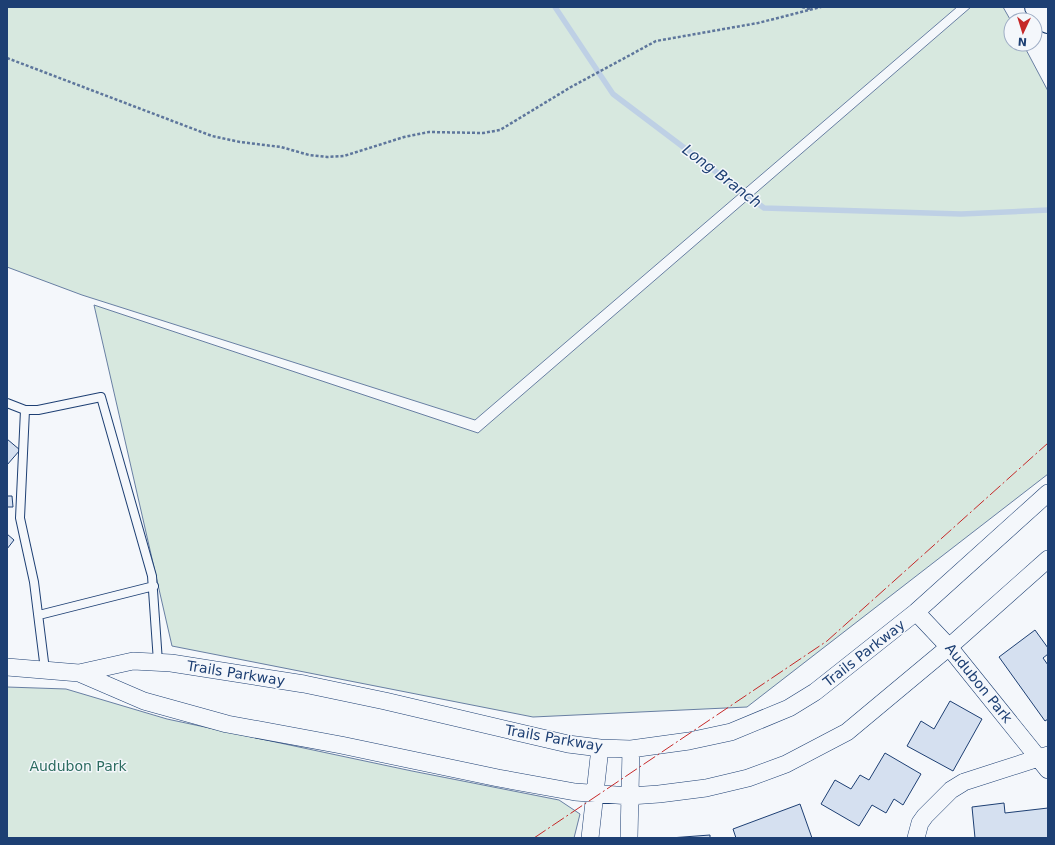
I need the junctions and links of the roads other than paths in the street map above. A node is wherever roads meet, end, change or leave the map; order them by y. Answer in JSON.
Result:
{"nodes":[{"id":1,"x":1036,"y":7,"type":"edge"},
{"id":2,"x":1048,"y":22,"type":"edge"},
{"id":3,"x":7,"y":403,"type":"edge"},
{"id":4,"x":25,"y":410,"type":"junction"},
{"id":5,"x":1048,"y":493,"type":"edge"},
{"id":6,"x":1048,"y":559,"type":"edge"},
{"id":7,"x":154,"y":586,"type":"junction"},
{"id":8,"x":916,"y":612,"type":"junction"},
{"id":9,"x":39,"y":615,"type":"junction"},
{"id":10,"x":949,"y":647,"type":"junction"},
{"id":11,"x":158,"y":662,"type":"junction"},
{"id":12,"x":7,"y":667,"type":"edge"},
{"id":13,"x":45,"y":670,"type":"junction"},
{"id":14,"x":79,"y":673,"type":"junction"},
{"id":15,"x":600,"y":748,"type":"junction"},
{"id":16,"x":631,"y":749,"type":"junction"},
{"id":17,"x":1045,"y":761,"type":"edge"},
{"id":18,"x":595,"y":794,"type":"junction"},
{"id":19,"x":630,"y":796,"type":"junction"},
{"id":20,"x":590,"y":838,"type":"edge"},
{"id":21,"x":629,"y":838,"type":"edge"},
{"id":22,"x":916,"y":838,"type":"edge"}],
"edges":[{"from":1,"to":2,"type":"main road"},
{"from":3,"to":4,"type":"lane"},
{"from":4,"to":7,"type":"lane"},
{"from":4,"to":9,"type":"lane"},
{"from":5,"to":8,"type":"street","name":"Trails Parkway"},
{"from":6,"to":10,"type":"street","name":"Trails Parkway"},
{"from":7,"to":9,"type":"lane"},
{"from":7,"to":11,"type":"lane"},
{"from":8,"to":10,"type":"street","name":"Audubon Park"},
{"from":8,"to":16,"type":"street","name":"Trails Parkway"},
{"from":9,"to":13,"type":"lane"},
{"from":10,"to":17,"type":"street","name":"Audubon Park"},
{"from":10,"to":19,"type":"street","name":"Trails Parkway"},
{"from":11,"to":14,"type":"street","name":"Trails Parkway"},
{"from":11,"to":15,"type":"street","name":"Trails Parkway"},
{"from":12,"to":13,"type":"street","name":"Trails Parkway"},
{"from":13,"to":14,"type":"street","name":"Trails Parkway"},
{"from":14,"to":18,"type":"street","name":"Trails Parkway"},
{"from":15,"to":16,"type":"street","name":"Trails Parkway"},
{"from":15,"to":18,"type":"street"},
{"from":16,"to":19,"type":"street"},
{"from":17,"to":22,"type":"street","name":"Audubon Park"},
{"from":18,"to":19,"type":"street","name":"Trails Parkway"},
{"from":18,"to":20,"type":"street"},
{"from":19,"to":21,"type":"street"}]}
